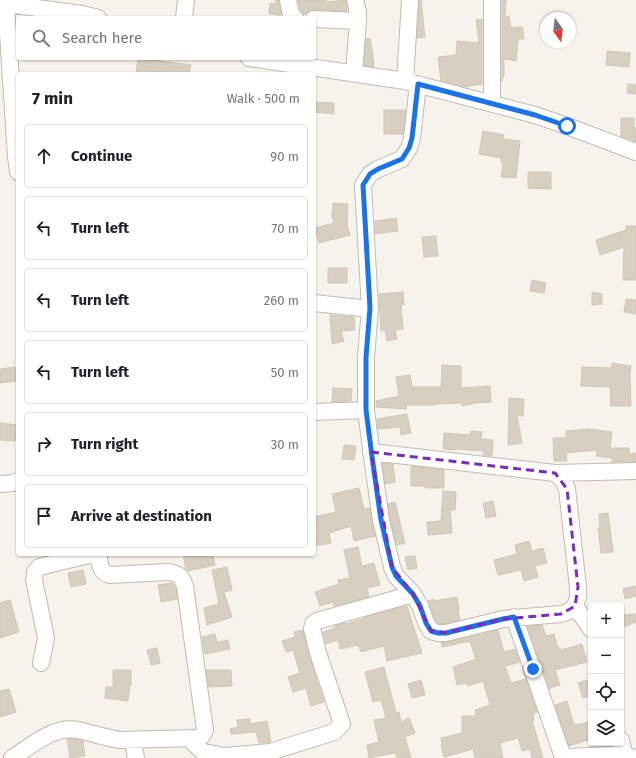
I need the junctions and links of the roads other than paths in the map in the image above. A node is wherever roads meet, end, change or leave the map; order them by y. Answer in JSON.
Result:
{"nodes":[{"id":1,"x":186,"y":0,"type":"edge"},
{"id":2,"x":288,"y":0,"type":"edge"},
{"id":3,"x":355,"y":0,"type":"edge"},
{"id":4,"x":410,"y":0,"type":"edge"},
{"id":5,"x":492,"y":0,"type":"edge"},
{"id":6,"x":3,"y":3,"type":"edge"},
{"id":7,"x":90,"y":16,"type":"edge"},
{"id":8,"x":184,"y":16,"type":"edge"},
{"id":9,"x":292,"y":16,"type":"edge"},
{"id":10,"x":316,"y":19,"type":"edge"},
{"id":11,"x":358,"y":22,"type":"junction"},
{"id":12,"x":257,"y":64,"type":"edge"},
{"id":13,"x":354,"y":73,"type":"junction"},
{"id":14,"x":411,"y":83,"type":"junction"},
{"id":15,"x":492,"y":104,"type":"junction"},
{"id":16,"x":636,"y":152,"type":"edge"},
{"id":17,"x":16,"y":157,"type":"edge"},
{"id":18,"x":316,"y":303,"type":"edge"},
{"id":19,"x":370,"y":308,"type":"junction"},
{"id":20,"x":366,"y":410,"type":"junction"},
{"id":21,"x":316,"y":412,"type":"edge"},
{"id":22,"x":371,"y":452,"type":"junction"},
{"id":23,"x":636,"y":471,"type":"edge"},
{"id":24,"x":555,"y":473,"type":"junction"},
{"id":25,"x":16,"y":482,"type":"edge"},
{"id":26,"x":0,"y":484,"type":"edge"},
{"id":27,"x":85,"y":556,"type":"edge"},
{"id":28,"x":99,"y":556,"type":"edge"},
{"id":29,"x":413,"y":594,"type":"junction"},
{"id":30,"x":575,"y":606,"type":"junction"},
{"id":31,"x":514,"y":617,"type":"junction"},
{"id":32,"x":588,"y":625,"type":"edge"},
{"id":33,"x":41,"y":663,"type":"dead end"},
{"id":34,"x":188,"y":738,"type":"junction"},
{"id":35,"x":133,"y":740,"type":"junction"},
{"id":36,"x":626,"y":751,"type":"edge"},
{"id":37,"x":212,"y":756,"type":"edge"},
{"id":38,"x":12,"y":758,"type":"edge"},
{"id":39,"x":136,"y":758,"type":"edge"}],
"edges":[{"from":1,"to":8,"type":"street"},
{"from":2,"to":9,"type":"street"},
{"from":3,"to":11,"type":"street"},
{"from":4,"to":14,"type":"street"},
{"from":5,"to":15,"type":"street"},
{"from":6,"to":7,"type":"street"},
{"from":6,"to":17,"type":"street"},
{"from":10,"to":11,"type":"street"},
{"from":11,"to":13,"type":"street"},
{"from":12,"to":13,"type":"street"},
{"from":13,"to":14,"type":"street"},
{"from":14,"to":15,"type":"street"},
{"from":14,"to":19,"type":"street"},
{"from":15,"to":16,"type":"street"},
{"from":18,"to":19,"type":"street"},
{"from":19,"to":20,"type":"street"},
{"from":20,"to":21,"type":"street"},
{"from":20,"to":22,"type":"street"},
{"from":22,"to":24,"type":"street"},
{"from":22,"to":29,"type":"street"},
{"from":23,"to":24,"type":"street"},
{"from":24,"to":30,"type":"street"},
{"from":25,"to":26,"type":"street"},
{"from":27,"to":33,"type":"street"},
{"from":28,"to":34,"type":"street"},
{"from":29,"to":31,"type":"street"},
{"from":29,"to":37,"type":"street"},
{"from":30,"to":31,"type":"street"},
{"from":30,"to":32,"type":"street"},
{"from":31,"to":36,"type":"street"},
{"from":34,"to":35,"type":"street"},
{"from":34,"to":37,"type":"street"},
{"from":35,"to":38,"type":"street"},
{"from":35,"to":39,"type":"street"}]}
